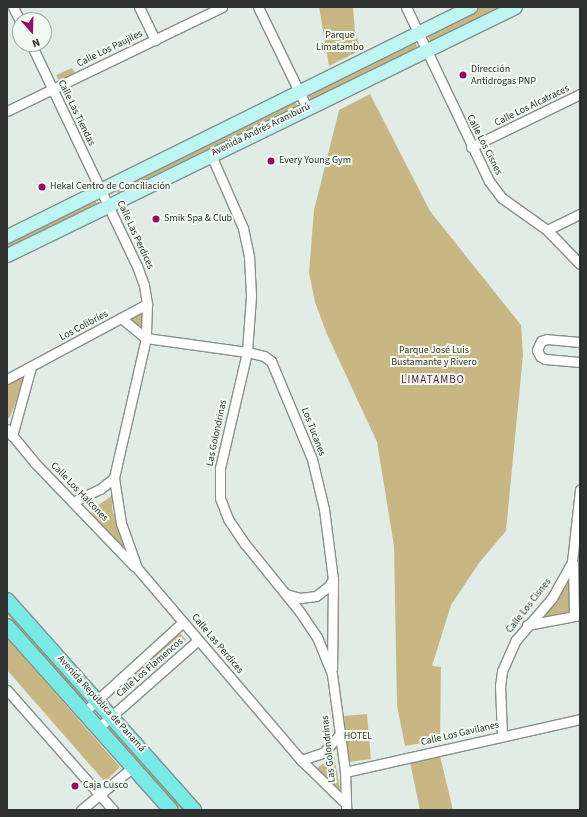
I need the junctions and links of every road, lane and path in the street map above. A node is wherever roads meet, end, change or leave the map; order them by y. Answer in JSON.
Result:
{"nodes":[{"id":1,"x":139,"y":7,"type":"edge"},
{"id":2,"x":222,"y":7,"type":"edge"},
{"id":3,"x":258,"y":7,"type":"edge"},
{"id":4,"x":406,"y":7,"type":"edge"},
{"id":5,"x":470,"y":7,"type":"edge"},
{"id":6,"x":515,"y":7,"type":"edge"},
{"id":7,"x":417,"y":33,"type":"junction"},
{"id":8,"x":155,"y":40,"type":"junction"},
{"id":9,"x":425,"y":51,"type":"junction"},
{"id":10,"x":35,"y":52,"type":"edge"},
{"id":11,"x":53,"y":89,"type":"junction"},
{"id":12,"x":299,"y":92,"type":"junction"},
{"id":13,"x":580,"y":94,"type":"edge"},
{"id":14,"x":307,"y":108,"type":"junction"},
{"id":15,"x":7,"y":111,"type":"edge"},
{"id":16,"x":471,"y":147,"type":"junction"},
{"id":17,"x":211,"y":155,"type":"junction"},
{"id":18,"x":102,"y":191,"type":"junction"},
{"id":19,"x":109,"y":205,"type":"junction"},
{"id":20,"x":580,"y":214,"type":"edge"},
{"id":21,"x":547,"y":230,"type":"junction"},
{"id":22,"x":7,"y":236,"type":"edge"},
{"id":23,"x":7,"y":255,"type":"edge"},
{"id":24,"x":580,"y":264,"type":"edge"},
{"id":25,"x":147,"y":304,"type":"junction"},
{"id":26,"x":121,"y":318,"type":"junction"},
{"id":27,"x":146,"y":338,"type":"junction"},
{"id":28,"x":580,"y":342,"type":"edge"},
{"id":29,"x":247,"y":352,"type":"junction"},
{"id":30,"x":580,"y":362,"type":"edge"},
{"id":31,"x":31,"y":367,"type":"junction"},
{"id":32,"x":7,"y":379,"type":"edge"},
{"id":33,"x":10,"y":432,"type":"edge"},
{"id":34,"x":114,"y":478,"type":"junction"},
{"id":35,"x":580,"y":489,"type":"edge"},
{"id":36,"x":74,"y":501,"type":"junction"},
{"id":37,"x":572,"y":562,"type":"junction"},
{"id":38,"x":137,"y":568,"type":"junction"},
{"id":39,"x":333,"y":579,"type":"junction"},
{"id":40,"x":285,"y":593,"type":"junction"},
{"id":41,"x":7,"y":600,"type":"edge"},
{"id":42,"x":577,"y":615,"type":"edge"},
{"id":43,"x":183,"y":622,"type":"junction"},
{"id":44,"x":527,"y":625,"type":"junction"},
{"id":45,"x":7,"y":626,"type":"edge"},
{"id":46,"x":198,"y":640,"type":"junction"},
{"id":47,"x":332,"y":674,"type":"junction"},
{"id":48,"x":7,"y":690,"type":"edge"},
{"id":49,"x":97,"y":700,"type":"junction"},
{"id":50,"x":84,"y":712,"type":"junction"},
{"id":51,"x":111,"y":716,"type":"junction"},
{"id":52,"x":580,"y":718,"type":"edge"},
{"id":53,"x":98,"y":728,"type":"junction"},
{"id":54,"x":502,"y":735,"type":"junction"},
{"id":55,"x":339,"y":736,"type":"junction"},
{"id":56,"x":301,"y":760,"type":"junction"},
{"id":57,"x":133,"y":767,"type":"junction"},
{"id":58,"x":345,"y":772,"type":"junction"},
{"id":59,"x":100,"y":796,"type":"junction"},
{"id":60,"x":345,"y":806,"type":"edge"},
{"id":61,"x":81,"y":810,"type":"edge"},
{"id":62,"x":113,"y":810,"type":"edge"},
{"id":63,"x":171,"y":810,"type":"edge"},
{"id":64,"x":194,"y":810,"type":"edge"}],
"edges":[{"from":1,"to":8,"type":"street"},
{"from":2,"to":8,"type":"street","name":"Calle Los Paujiles"},
{"from":3,"to":12,"type":"street"},
{"from":4,"to":7,"type":"street","name":"Calle Los Cisnes"},
{"from":5,"to":7,"type":"main road","name":"Avenida Andrés Aramburú"},
{"from":6,"to":9,"type":"main road","name":"Avenida Andrés Aramburú"},
{"from":7,"to":9,"type":"street","name":"Calle Los Cisnes"},
{"from":7,"to":12,"type":"main road","name":"Avenida Andrés Aramburú"},
{"from":8,"to":11,"type":"street","name":"Calle Los Paujiles"},
{"from":9,"to":14,"type":"main road","name":"Avenida Andrés Aramburú"},
{"from":9,"to":16,"type":"street","name":"Calle Los Cisnes"},
{"from":10,"to":11,"type":"street","name":"Calle Las Tiendas"},
{"from":11,"to":15,"type":"street","name":"Calle Los Paujiles"},
{"from":11,"to":18,"type":"street","name":"Calle Las Tiendas"},
{"from":12,"to":14,"type":"street"},
{"from":12,"to":18,"type":"main road","name":"Avenida Andrés Aramburú"},
{"from":13,"to":16,"type":"street","name":"Calle Los Alcatraces"},
{"from":14,"to":17,"type":"main road","name":"Avenida Andrés Aramburú"},
{"from":16,"to":21,"type":"street","name":"Calle Los Cisnes"},
{"from":17,"to":19,"type":"main road","name":"Avenida Andrés Aramburú"},
{"from":17,"to":29,"type":"street","name":"Las Golondrinas"},
{"from":18,"to":19,"type":"street","name":"Calle Las Perdices"},
{"from":18,"to":22,"type":"main road","name":"Avenida Andrés Aramburú"},
{"from":19,"to":23,"type":"main road","name":"Avenida Andrés Aramburú"},
{"from":19,"to":25,"type":"street","name":"Calle Las Perdices"},
{"from":20,"to":21,"type":"street"},
{"from":21,"to":24,"type":"street","name":"Calle Los Cisnes"},
{"from":25,"to":26,"type":"street","name":"Los Colibríes"},
{"from":25,"to":27,"type":"street","name":"Calle Las Perdices"},
{"from":26,"to":27,"type":"street"},
{"from":26,"to":31,"type":"street","name":"Los Colibríes"},
{"from":27,"to":29,"type":"street","name":"Los Tucanes"},
{"from":27,"to":34,"type":"street","name":"Calle Las Perdices"},
{"from":28,"to":30,"type":"street"},
{"from":29,"to":39,"type":"street","name":"Los Tucanes"},
{"from":29,"to":40,"type":"street","name":"Las Golondrinas"},
{"from":31,"to":32,"type":"street","name":"Los Colibríes"},
{"from":31,"to":33,"type":"street"},
{"from":33,"to":36,"type":"street","name":"Calle Los Halcones"},
{"from":34,"to":36,"type":"street"},
{"from":34,"to":38,"type":"street","name":"Calle Las Perdices"},
{"from":35,"to":37,"type":"street","name":"Calle Los Cisnes"},
{"from":36,"to":38,"type":"street","name":"Calle Los Halcones"},
{"from":37,"to":42,"type":"street","name":"Calle Los Cisnes"},
{"from":37,"to":44,"type":"street","name":"Calle Los Cisnes"},
{"from":38,"to":43,"type":"street","name":"Calle Las Perdices"},
{"from":39,"to":40,"type":"street"},
{"from":39,"to":47,"type":"street","name":"Los Tucanes"},
{"from":40,"to":47,"type":"street","name":"Las Golondrinas"},
{"from":41,"to":49,"type":"main road","name":"Avenida República de Panamá"},
{"from":42,"to":44,"type":"street"},
{"from":43,"to":46,"type":"street","name":"Calle Las Perdices"},
{"from":43,"to":49,"type":"street","name":"Calle Los Flamencos"},
{"from":44,"to":54,"type":"street","name":"Calle Los Cisnes"},
{"from":45,"to":50,"type":"main road","name":"Avenida República de Panamá"},
{"from":46,"to":51,"type":"street","name":"Calle Los Flamencos"},
{"from":46,"to":56,"type":"street","name":"Calle Las Perdices"},
{"from":47,"to":55,"type":"street","name":"Las Golondrinas"},
{"from":48,"to":59,"type":"street"},
{"from":49,"to":50,"type":"street","name":"Calle Los Flamencos"},
{"from":49,"to":51,"type":"main road","name":"Avenida República de Panamá"},
{"from":50,"to":53,"type":"main road","name":"Avenida República de Panamá"},
{"from":51,"to":53,"type":"street","name":"Calle Los Flamencos"},
{"from":51,"to":64,"type":"main road","name":"Avenida República de Panamá"},
{"from":52,"to":54,"type":"street","name":"Calle Los Gavilanes"},
{"from":53,"to":57,"type":"main road","name":"Avenida República de Panamá"},
{"from":54,"to":58,"type":"street","name":"Calle Los Gavilanes"},
{"from":55,"to":56,"type":"street"},
{"from":55,"to":58,"type":"street","name":"Las Golondrinas"},
{"from":56,"to":60,"type":"street","name":"Calle Las Perdices"},
{"from":57,"to":59,"type":"street"},
{"from":57,"to":63,"type":"main road","name":"Avenida República de Panamá"},
{"from":58,"to":60,"type":"street","name":"Las Golondrinas"},
{"from":59,"to":61,"type":"street"},
{"from":59,"to":62,"type":"street"}]}
